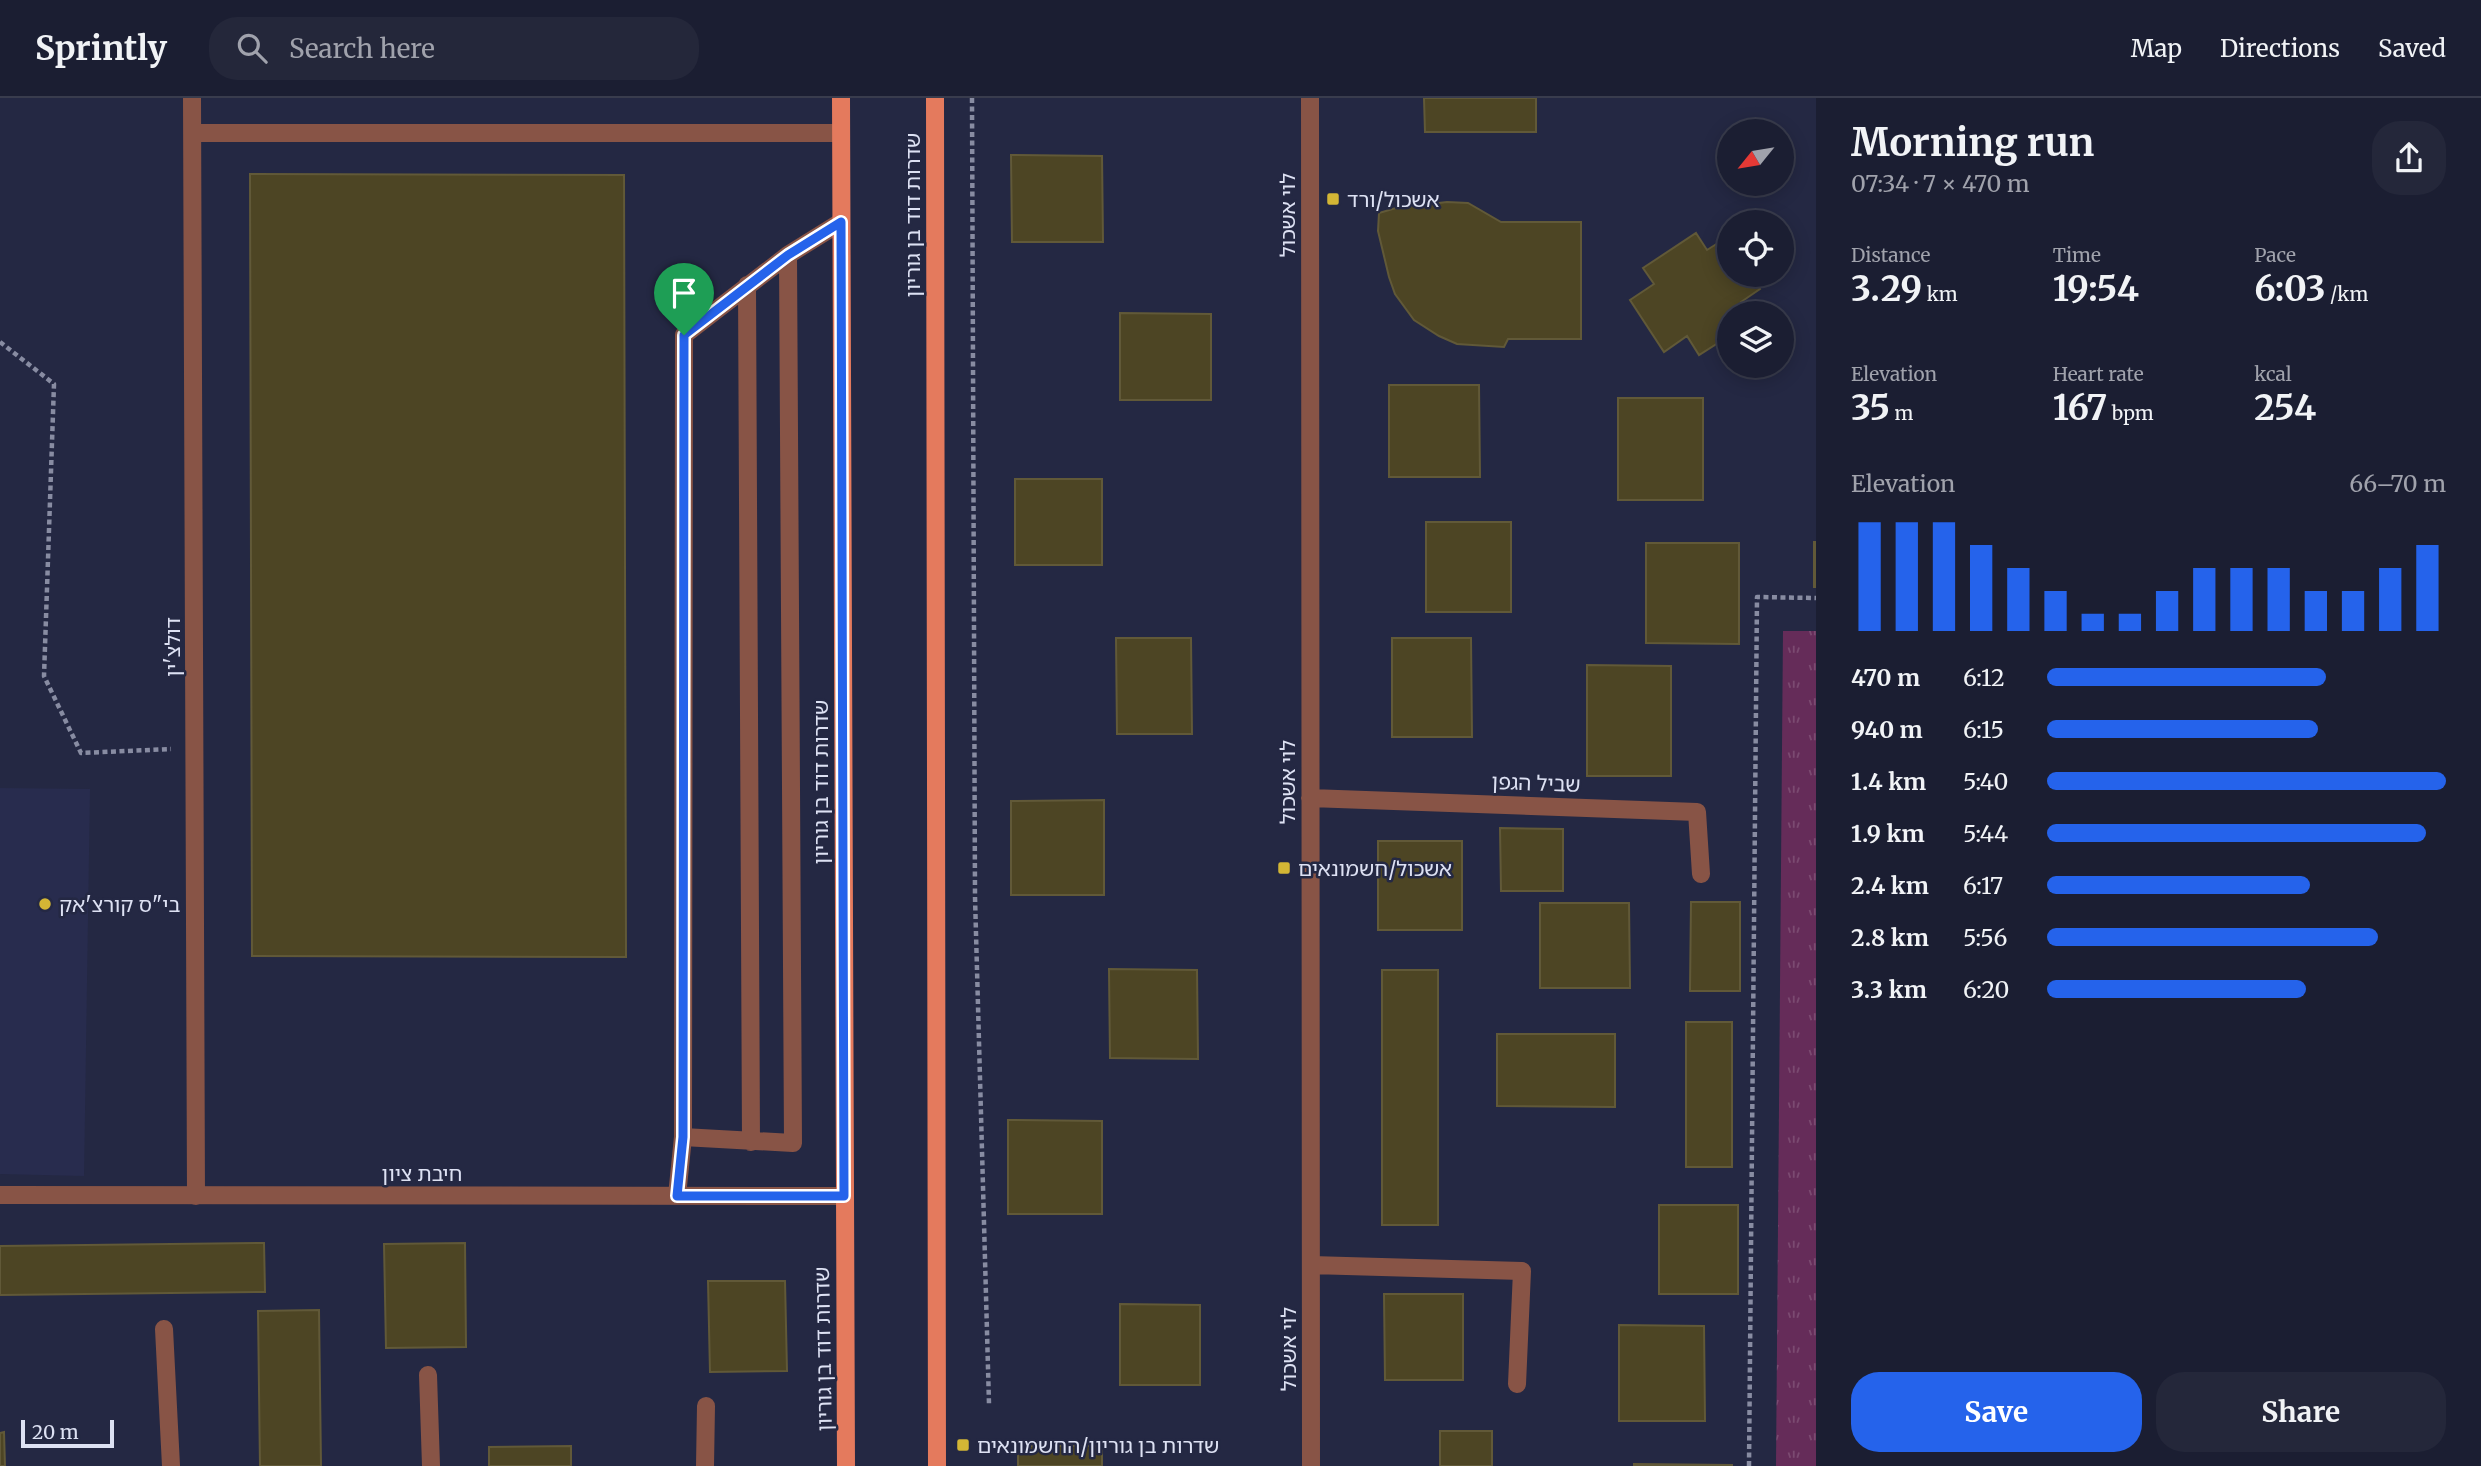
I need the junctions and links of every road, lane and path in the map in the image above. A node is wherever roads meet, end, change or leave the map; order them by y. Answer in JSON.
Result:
{"nodes":[{"id":1,"x":192,"y":98,"type":"edge"},
{"id":2,"x":841,"y":98,"type":"edge"},
{"id":3,"x":935,"y":98,"type":"edge"},
{"id":4,"x":972,"y":98,"type":"edge"},
{"id":5,"x":1310,"y":98,"type":"edge"},
{"id":6,"x":193,"y":133,"type":"junction"},
{"id":7,"x":841,"y":133,"type":"junction"},
{"id":8,"x":841,"y":222,"type":"junction"},
{"id":9,"x":788,"y":255,"type":"junction"},
{"id":10,"x":747,"y":285,"type":"junction"},
{"id":11,"x":0,"y":342,"type":"edge"},
{"id":12,"x":1816,"y":598,"type":"edge"},
{"id":13,"x":195,"y":749,"type":"junction"},
{"id":14,"x":1310,"y":798,"type":"junction"},
{"id":15,"x":1701,"y":874,"type":"dead end"},
{"id":16,"x":683,"y":1137,"type":"junction"},
{"id":17,"x":751,"y":1142,"type":"junction"},
{"id":18,"x":0,"y":1195,"type":"edge"},
{"id":19,"x":196,"y":1196,"type":"junction"},
{"id":20,"x":677,"y":1196,"type":"junction"},
{"id":21,"x":844,"y":1196,"type":"junction"},
{"id":22,"x":1311,"y":1265,"type":"junction"},
{"id":23,"x":164,"y":1329,"type":"dead end"},
{"id":24,"x":428,"y":1375,"type":"dead end"},
{"id":25,"x":1517,"y":1384,"type":"dead end"},
{"id":26,"x":989,"y":1404,"type":"dead end"},
{"id":27,"x":706,"y":1406,"type":"dead end"},
{"id":28,"x":171,"y":1466,"type":"edge"},
{"id":29,"x":431,"y":1466,"type":"edge"},
{"id":30,"x":705,"y":1466,"type":"edge"},
{"id":31,"x":846,"y":1466,"type":"edge"},
{"id":32,"x":937,"y":1466,"type":"edge"},
{"id":33,"x":1311,"y":1466,"type":"edge"},
{"id":34,"x":1749,"y":1466,"type":"edge"}],
"edges":[{"from":1,"to":6,"type":"street","name":"דולצ'ין"},
{"from":2,"to":7,"type":"main road","name":"שדרות דוד בן גוריון"},
{"from":3,"to":32,"type":"main road","name":"שדרות דוד בן גוריון"},
{"from":4,"to":26,"type":"path"},
{"from":5,"to":14,"type":"street","name":"לוי אשכול"},
{"from":6,"to":7,"type":"street"},
{"from":6,"to":13,"type":"street","name":"דולצ'ין"},
{"from":7,"to":8,"type":"main road","name":"שדרות דוד בן גוריון"},
{"from":8,"to":9,"type":"street"},
{"from":8,"to":21,"type":"main road","name":"שדרות דוד בן גוריון"},
{"from":9,"to":10,"type":"street"},
{"from":9,"to":17,"type":"street"},
{"from":10,"to":16,"type":"street"},
{"from":10,"to":17,"type":"street"},
{"from":11,"to":13,"type":"path"},
{"from":12,"to":34,"type":"path"},
{"from":13,"to":19,"type":"street","name":"דולצ'ין"},
{"from":14,"to":15,"type":"street","name":"שביל הגפן"},
{"from":14,"to":22,"type":"street","name":"לוי אשכול"},
{"from":16,"to":17,"type":"street"},
{"from":16,"to":20,"type":"street"},
{"from":18,"to":19,"type":"street","name":"חיבת ציון"},
{"from":19,"to":20,"type":"street","name":"חיבת ציון"},
{"from":20,"to":21,"type":"street","name":"חיבת ציון"},
{"from":21,"to":31,"type":"main road","name":"שדרות דוד בן גוריון"},
{"from":22,"to":25,"type":"street"},
{"from":22,"to":33,"type":"street","name":"לוי אשכול"},
{"from":23,"to":28,"type":"street"},
{"from":24,"to":29,"type":"street"},
{"from":27,"to":30,"type":"street"}]}
